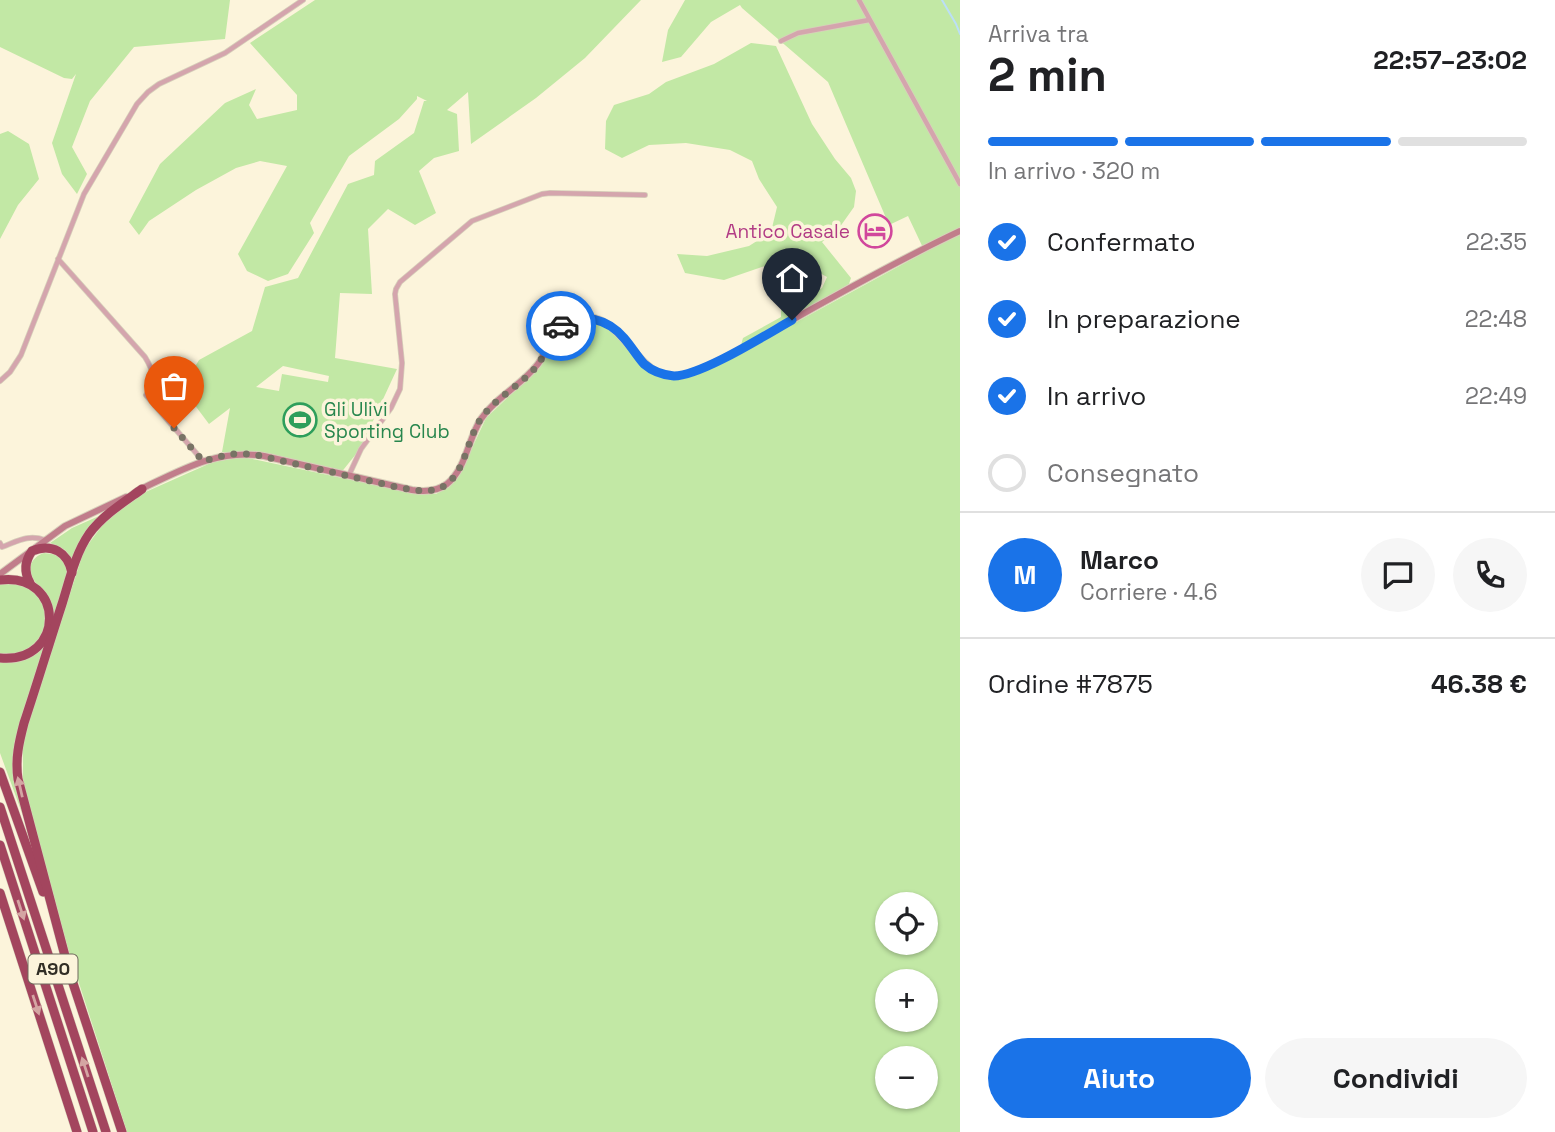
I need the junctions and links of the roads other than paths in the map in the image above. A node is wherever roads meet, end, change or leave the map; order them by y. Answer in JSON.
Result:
{"nodes":[{"id":1,"x":303,"y":0,"type":"edge"},
{"id":2,"x":859,"y":0,"type":"edge"},
{"id":3,"x":869,"y":20,"type":"junction"},
{"id":4,"x":781,"y":41,"type":"dead end"},
{"id":5,"x":960,"y":184,"type":"edge"},
{"id":6,"x":645,"y":195,"type":"dead end"},
{"id":7,"x":960,"y":230,"type":"edge"},
{"id":8,"x":58,"y":259,"type":"junction"},
{"id":9,"x":0,"y":381,"type":"edge"},
{"id":10,"x":203,"y":461,"type":"junction"},
{"id":11,"x":349,"y":476,"type":"junction"},
{"id":12,"x":142,"y":489,"type":"junction"},
{"id":13,"x":46,"y":540,"type":"junction"},
{"id":14,"x":0,"y":543,"type":"edge"},
{"id":15,"x":32,"y":551,"type":"junction"},
{"id":16,"x":0,"y":574,"type":"edge"},
{"id":17,"x":72,"y":574,"type":"junction"},
{"id":18,"x":0,"y":580,"type":"edge"},
{"id":19,"x":30,"y":583,"type":"junction"},
{"id":20,"x":0,"y":658,"type":"edge"},
{"id":21,"x":0,"y":772,"type":"edge"},
{"id":22,"x":0,"y":807,"type":"edge"},
{"id":23,"x":0,"y":845,"type":"edge"},
{"id":24,"x":0,"y":893,"type":"edge"},
{"id":25,"x":69,"y":971,"type":"junction"},
{"id":26,"x":77,"y":1132,"type":"edge"},
{"id":27,"x":93,"y":1132,"type":"edge"},
{"id":28,"x":106,"y":1132,"type":"edge"},
{"id":29,"x":122,"y":1132,"type":"edge"}],
"edges":[{"from":1,"to":8,"type":"street"},
{"from":2,"to":3,"type":"street"},
{"from":3,"to":4,"type":"street"},
{"from":3,"to":5,"type":"street"},
{"from":6,"to":11,"type":"street"},
{"from":7,"to":11,"type":"main road"},
{"from":8,"to":9,"type":"street"},
{"from":8,"to":10,"type":"street"},
{"from":10,"to":11,"type":"main road"},
{"from":10,"to":12,"type":"main road"},
{"from":12,"to":13,"type":"main road"},
{"from":12,"to":17,"type":"highway"},
{"from":13,"to":14,"type":"street"},
{"from":13,"to":15,"type":"main road"},
{"from":15,"to":16,"type":"main road"},
{"from":15,"to":17,"type":"highway"},
{"from":15,"to":19,"type":"highway"},
{"from":25,"to":17,"type":"highway","one_way":true},
{"from":18,"to":19,"type":"highway"},
{"from":19,"to":20,"type":"highway"},
{"from":21,"to":25,"type":"highway"},
{"from":28,"to":22,"type":"highway","number":"A90","one_way":true},
{"from":23,"to":27,"type":"highway","number":"A90","one_way":true},
{"from":24,"to":26,"type":"highway","one_way":true},
{"from":25,"to":29,"type":"highway"}]}
